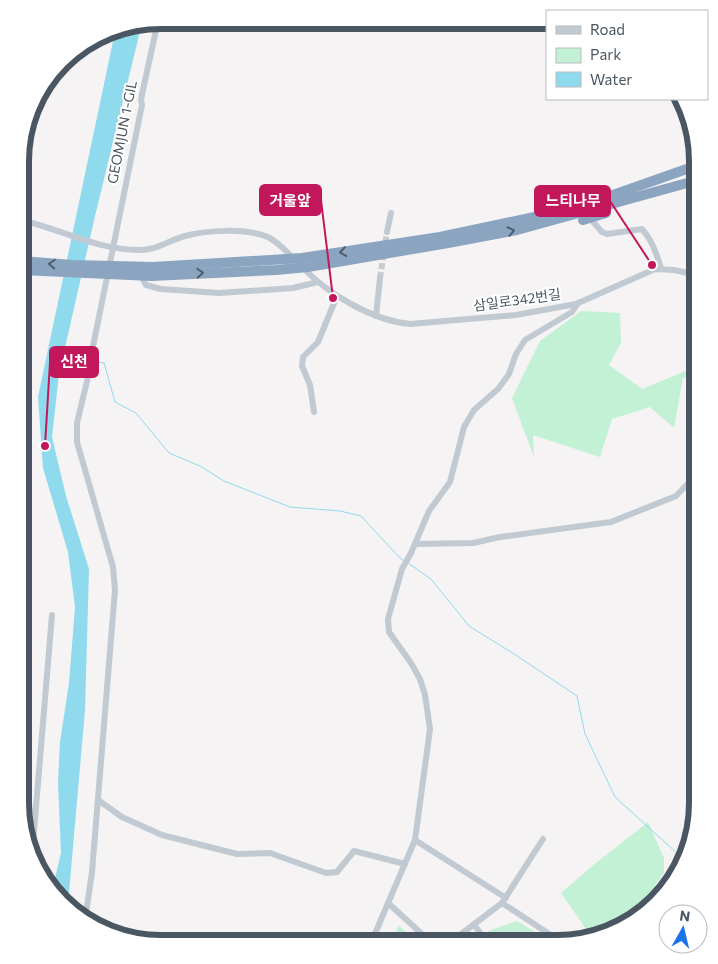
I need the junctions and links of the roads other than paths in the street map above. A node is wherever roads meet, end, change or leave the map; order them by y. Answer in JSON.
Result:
{"nodes":[{"id":1,"x":156,"y":29,"type":"edge"},
{"id":2,"x":689,"y":168,"type":"edge"},
{"id":3,"x":689,"y":182,"type":"edge"},
{"id":4,"x":570,"y":189,"type":"dead end"},
{"id":5,"x":600,"y":204,"type":"junction"},
{"id":6,"x":562,"y":211,"type":"junction"},
{"id":7,"x":390,"y":213,"type":"dead end"},
{"id":8,"x":583,"y":220,"type":"dead end"},
{"id":9,"x":29,"y":222,"type":"edge"},
{"id":10,"x":460,"y":230,"type":"dead end"},
{"id":11,"x":387,"y":232,"type":"tunnel mouth"},
{"id":12,"x":382,"y":247,"type":"junction"},
{"id":13,"x":111,"y":248,"type":"junction"},
{"id":14,"x":439,"y":252,"type":"dead end"},
{"id":15,"x":347,"y":261,"type":"junction"},
{"id":16,"x":29,"y":262,"type":"edge"},
{"id":17,"x":305,"y":262,"type":"junction"},
{"id":18,"x":661,"y":268,"type":"junction"},
{"id":19,"x":29,"y":270,"type":"edge"},
{"id":20,"x":149,"y":274,"type":"junction"},
{"id":21,"x":689,"y":274,"type":"edge"},
{"id":22,"x":380,"y":278,"type":"tunnel mouth"},
{"id":23,"x":318,"y":282,"type":"junction"},
{"id":24,"x":337,"y":296,"type":"junction"},
{"id":25,"x":578,"y":303,"type":"junction"},
{"id":26,"x":376,"y":316,"type":"junction"},
{"id":27,"x":314,"y":412,"type":"dead end"},
{"id":28,"x":689,"y":482,"type":"edge"},
{"id":29,"x":415,"y":544,"type":"junction"},
{"id":30,"x":52,"y":615,"type":"dead end"},
{"id":31,"x":98,"y":800,"type":"junction"},
{"id":32,"x":33,"y":837,"type":"edge"},
{"id":33,"x":542,"y":839,"type":"dead end"},
{"id":34,"x":415,"y":840,"type":"junction"},
{"id":35,"x":405,"y":864,"type":"junction"},
{"id":36,"x":504,"y":900,"type":"junction"},
{"id":37,"x":388,"y":902,"type":"junction"},
{"id":38,"x":86,"y":912,"type":"edge"},
{"id":39,"x":474,"y":925,"type":"junction"},
{"id":40,"x":375,"y":935,"type":"edge"},
{"id":41,"x":423,"y":935,"type":"edge"},
{"id":42,"x":460,"y":935,"type":"edge"},
{"id":43,"x":482,"y":935,"type":"edge"},
{"id":44,"x":552,"y":935,"type":"edge"}],
"edges":[{"from":1,"to":13,"type":"street","name":"GEOMJUN 1-GIL"},
{"from":2,"to":5,"type":"highway"},
{"from":3,"to":5,"type":"highway"},
{"from":4,"to":18,"type":"street"},
{"from":5,"to":6,"type":"highway"},
{"from":5,"to":8,"type":"highway"},
{"from":6,"to":12,"type":"highway"},
{"from":15,"to":6,"type":"highway","one_way":true},
{"from":7,"to":11,"type":"street"},
{"from":9,"to":13,"type":"street","name":"삼일로342번길"},
{"from":10,"to":12,"type":"highway"},
{"from":12,"to":17,"type":"highway","one_way":true},
{"from":13,"to":23,"type":"street","name":"삼일로342번길"},
{"from":13,"to":31,"type":"street","name":"GEOMJUN 1-GIL"},
{"from":14,"to":15,"type":"highway"},
{"from":15,"to":17,"type":"highway"},
{"from":20,"to":16,"type":"highway","one_way":true},
{"from":17,"to":20,"type":"highway"},
{"from":18,"to":21,"type":"street"},
{"from":18,"to":25,"type":"street","name":"삼일로342번길"},
{"from":19,"to":20,"type":"highway"},
{"from":20,"to":23,"type":"street"},
{"from":22,"to":26,"type":"street"},
{"from":23,"to":24,"type":"street","name":"삼일로342번길"},
{"from":24,"to":26,"type":"street","name":"삼일로342번길"},
{"from":24,"to":27,"type":"street"},
{"from":25,"to":26,"type":"street","name":"삼일로342번길"},
{"from":25,"to":29,"type":"street"},
{"from":28,"to":29,"type":"street"},
{"from":29,"to":34,"type":"street"},
{"from":30,"to":32,"type":"street"},
{"from":31,"to":35,"type":"street"},
{"from":31,"to":38,"type":"street","name":"GEOMJUN 1-GIL"},
{"from":33,"to":36,"type":"street"},
{"from":34,"to":35,"type":"street"},
{"from":34,"to":36,"type":"street"},
{"from":35,"to":37,"type":"street"},
{"from":36,"to":39,"type":"street"},
{"from":36,"to":44,"type":"street"},
{"from":37,"to":40,"type":"street"},
{"from":37,"to":41,"type":"street"},
{"from":39,"to":42,"type":"street"},
{"from":39,"to":43,"type":"street"}]}
